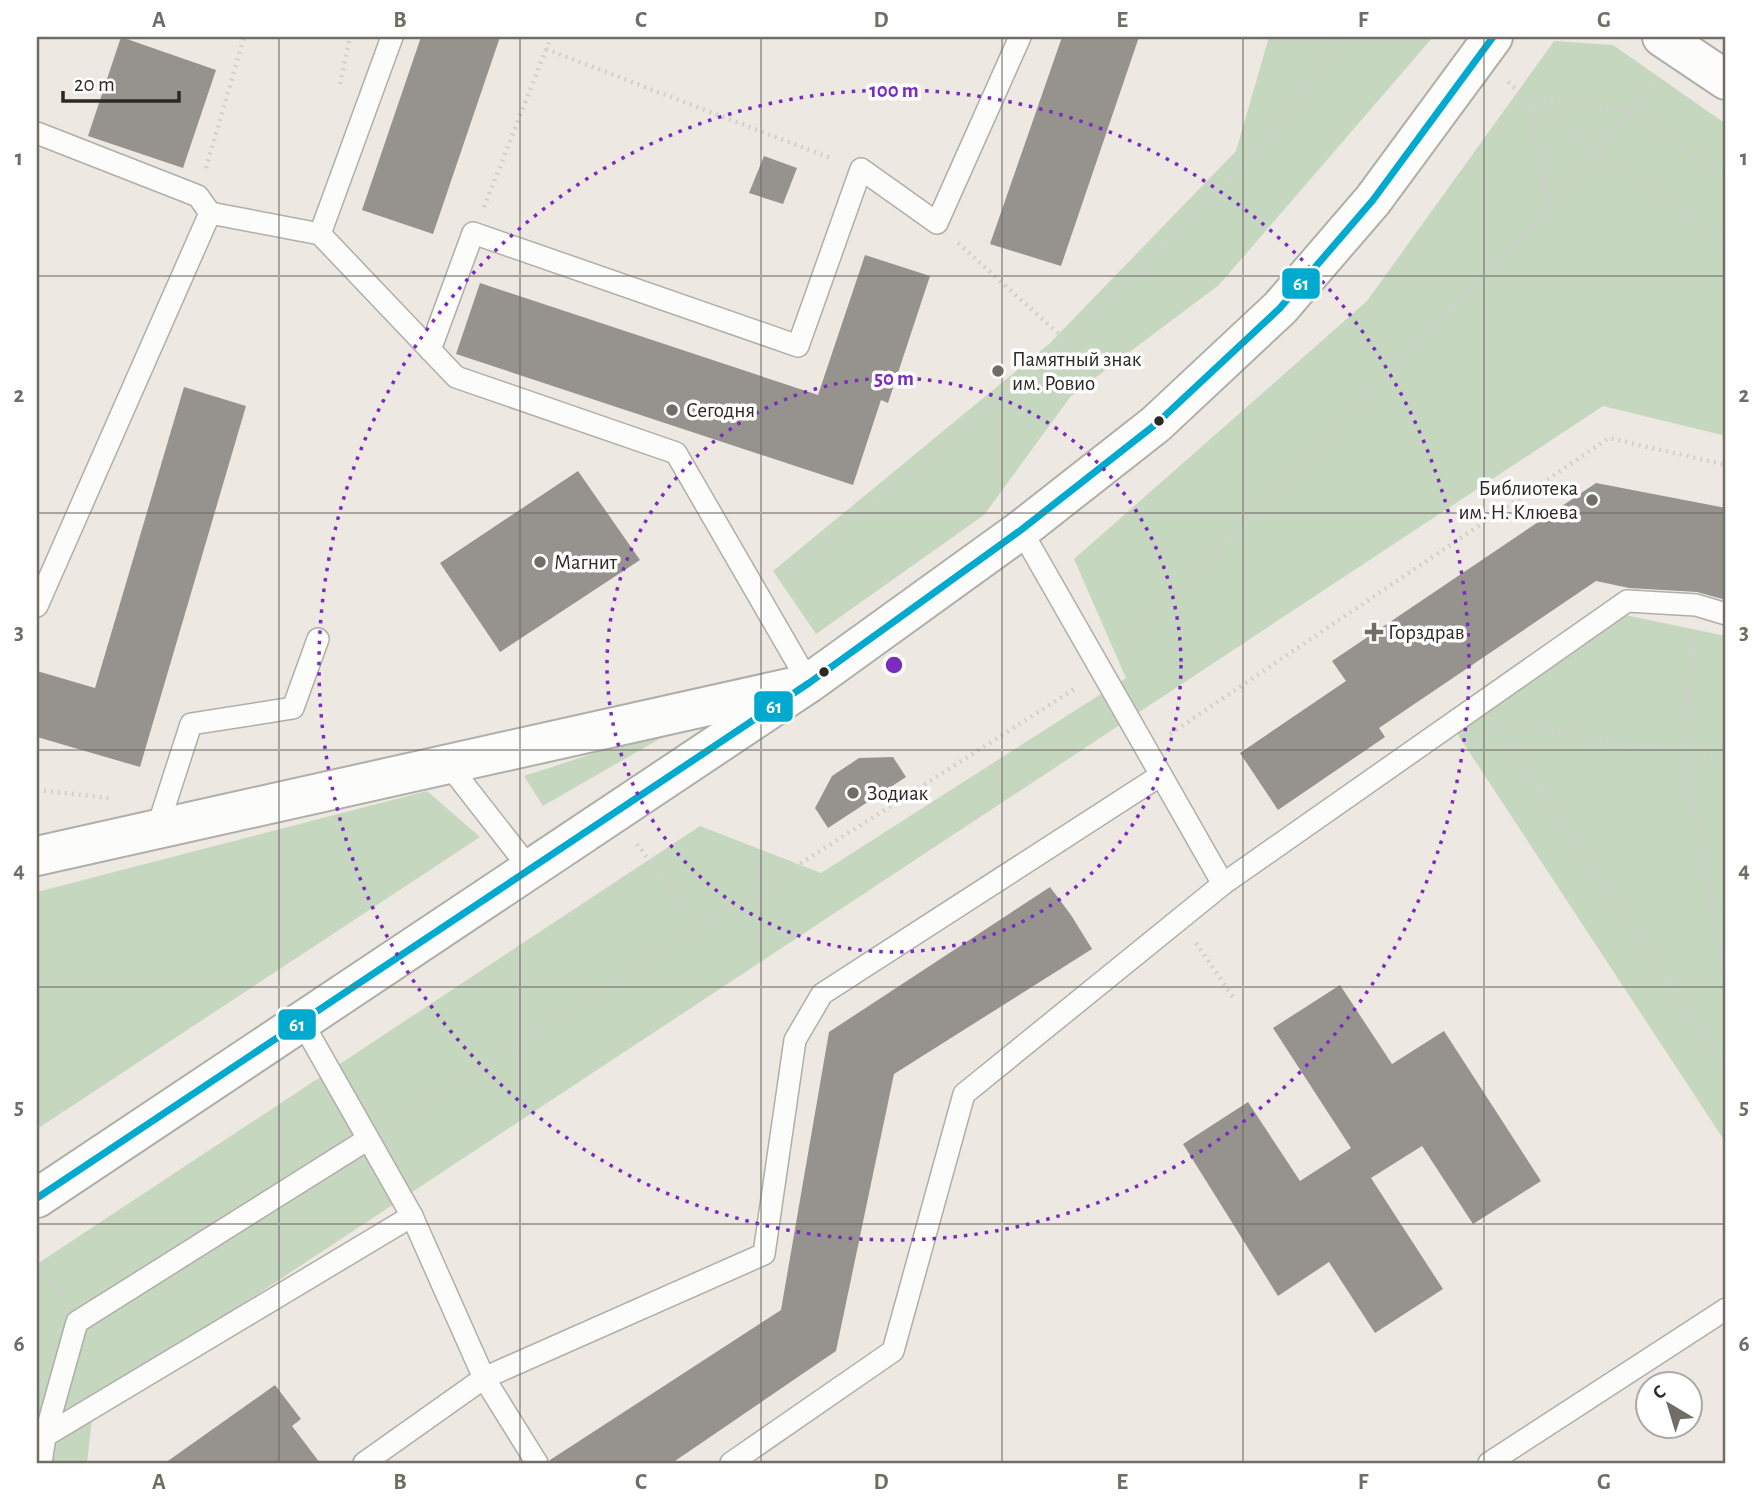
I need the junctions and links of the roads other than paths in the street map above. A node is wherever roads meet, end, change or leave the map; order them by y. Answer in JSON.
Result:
{"nodes":[{"id":1,"x":392,"y":37,"type":"edge"},
{"id":2,"x":1020,"y":37,"type":"edge"},
{"id":3,"x":1662,"y":37,"type":"edge"},
{"id":4,"x":1485,"y":46,"type":"edge"},
{"id":5,"x":1726,"y":80,"type":"edge"},
{"id":6,"x":37,"y":133,"type":"edge"},
{"id":7,"x":204,"y":204,"type":"junction"},
{"id":8,"x":320,"y":234,"type":"junction"},
{"id":9,"x":430,"y":350,"type":"junction"},
{"id":10,"x":1021,"y":530,"type":"junction"},
{"id":11,"x":37,"y":606,"type":"edge"},
{"id":12,"x":1726,"y":614,"type":"edge"},
{"id":13,"x":318,"y":639,"type":"dead end"},
{"id":14,"x":809,"y":683,"type":"junction"},
{"id":15,"x":448,"y":764,"type":"junction"},
{"id":16,"x":1161,"y":775,"type":"junction"},
{"id":17,"x":160,"y":817,"type":"junction"},
{"id":18,"x":37,"y":856,"type":"edge"},
{"id":19,"x":530,"y":869,"type":"junction"},
{"id":20,"x":1223,"y":884,"type":"junction"},
{"id":21,"x":302,"y":1022,"type":"junction"},
{"id":22,"x":368,"y":1139,"type":"junction"},
{"id":23,"x":37,"y":1198,"type":"edge"},
{"id":24,"x":412,"y":1216,"type":"junction"},
{"id":25,"x":1726,"y":1309,"type":"edge"},
{"id":26,"x":484,"y":1378,"type":"junction"},
{"id":27,"x":45,"y":1436,"type":"junction"},
{"id":28,"x":41,"y":1463,"type":"edge"},
{"id":29,"x":364,"y":1463,"type":"edge"},
{"id":30,"x":537,"y":1463,"type":"edge"},
{"id":31,"x":731,"y":1463,"type":"edge"},
{"id":32,"x":1489,"y":1463,"type":"edge"}],
"edges":[{"from":1,"to":8,"type":"lane"},
{"from":2,"to":9,"type":"lane"},
{"from":3,"to":5,"type":"main road"},
{"from":4,"to":10,"type":"main road"},
{"from":6,"to":7,"type":"lane"},
{"from":7,"to":8,"type":"lane"},
{"from":7,"to":11,"type":"lane"},
{"from":8,"to":9,"type":"lane"},
{"from":9,"to":14,"type":"lane"},
{"from":10,"to":14,"type":"main road"},
{"from":10,"to":16,"type":"lane"},
{"from":12,"to":20,"type":"lane"},
{"from":13,"to":17,"type":"lane"},
{"from":14,"to":15,"type":"main road"},
{"from":14,"to":19,"type":"main road"},
{"from":15,"to":17,"type":"main road"},
{"from":15,"to":19,"type":"lane"},
{"from":16,"to":20,"type":"lane"},
{"from":16,"to":26,"type":"lane"},
{"from":17,"to":18,"type":"main road"},
{"from":19,"to":21,"type":"main road"},
{"from":20,"to":31,"type":"lane"},
{"from":21,"to":22,"type":"lane"},
{"from":21,"to":23,"type":"main road"},
{"from":22,"to":24,"type":"lane"},
{"from":22,"to":27,"type":"lane"},
{"from":24,"to":26,"type":"lane"},
{"from":24,"to":27,"type":"lane"},
{"from":25,"to":32,"type":"lane"},
{"from":26,"to":29,"type":"lane"},
{"from":26,"to":30,"type":"lane"},
{"from":27,"to":28,"type":"lane"}]}
